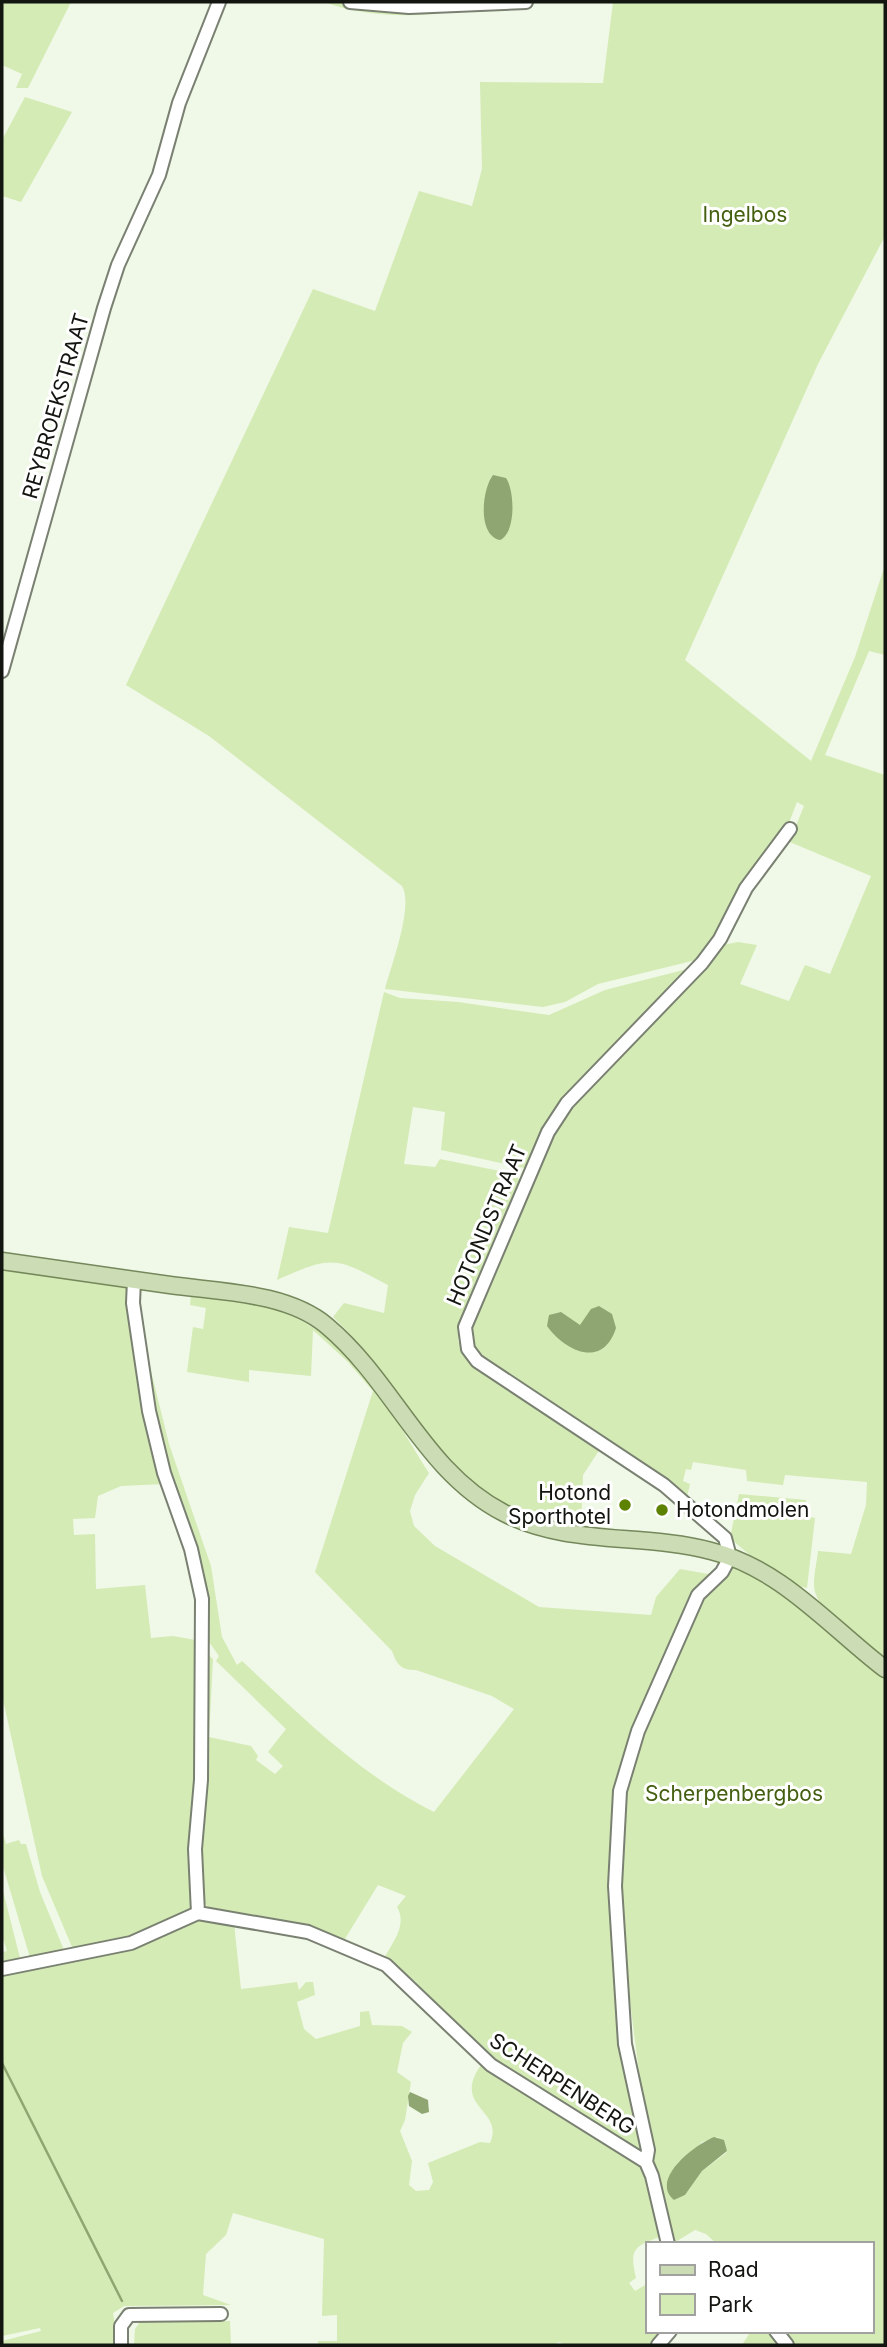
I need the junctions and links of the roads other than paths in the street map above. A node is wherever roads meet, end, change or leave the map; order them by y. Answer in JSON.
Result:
{"nodes":[{"id":1,"x":219,"y":2,"type":"edge"},
{"id":2,"x":350,"y":2,"type":"edge"},
{"id":3,"x":526,"y":2,"type":"edge"},
{"id":4,"x":2,"y":671,"type":"edge"},
{"id":5,"x":790,"y":829,"type":"dead end"},
{"id":6,"x":2,"y":1261,"type":"edge"},
{"id":7,"x":134,"y":1280,"type":"junction"},
{"id":8,"x":728,"y":1561,"type":"junction"},
{"id":9,"x":885,"y":1669,"type":"edge"},
{"id":10,"x":198,"y":1913,"type":"junction"},
{"id":11,"x":2,"y":1969,"type":"edge"},
{"id":12,"x":646,"y":2162,"type":"junction"},
{"id":13,"x":668,"y":2242,"type":"edge"},
{"id":14,"x":221,"y":2314,"type":"dead end"},
{"id":15,"x":121,"y":2345,"type":"edge"}],
"edges":[{"from":1,"to":4,"type":"street","name":"REYBROEKSTRAAT"},
{"from":2,"to":3,"type":"street"},
{"from":5,"to":8,"type":"street","name":"HOTONDSTRAAT"},
{"from":6,"to":7,"type":"main road"},
{"from":7,"to":8,"type":"main road"},
{"from":7,"to":10,"type":"street"},
{"from":8,"to":9,"type":"main road"},
{"from":8,"to":12,"type":"street"},
{"from":10,"to":11,"type":"street"},
{"from":10,"to":12,"type":"street","name":"SCHERPENBERG"},
{"from":12,"to":13,"type":"street","name":"SCHERPENBERG"},
{"from":14,"to":15,"type":"street"}]}
